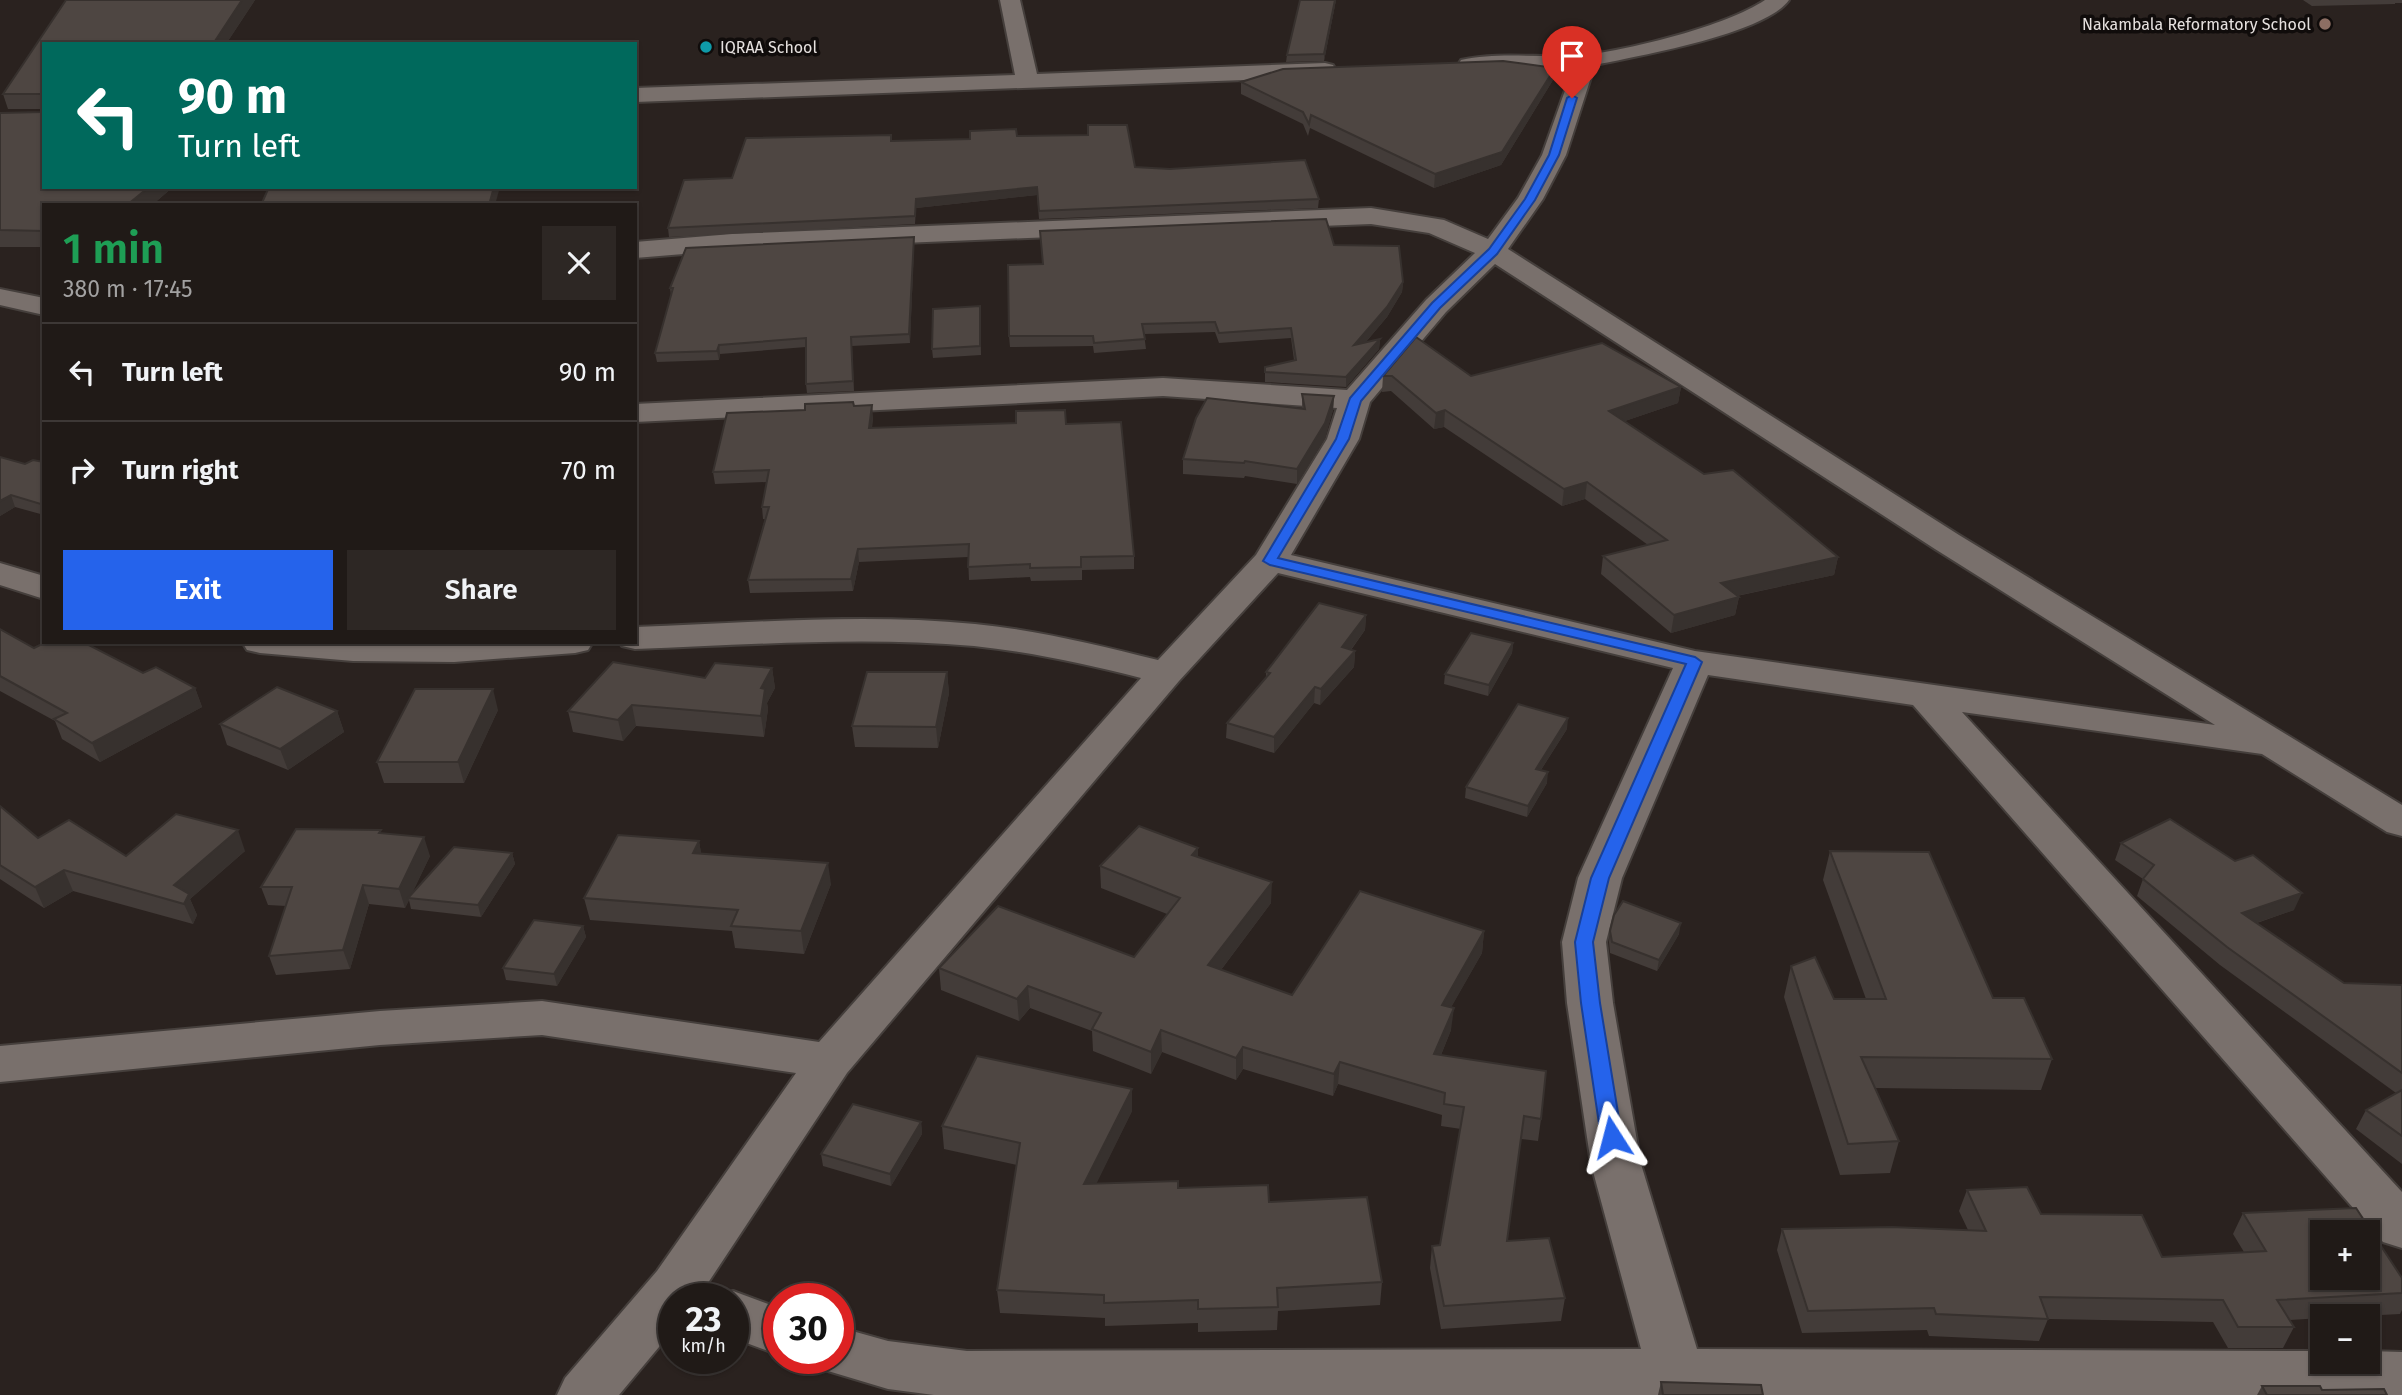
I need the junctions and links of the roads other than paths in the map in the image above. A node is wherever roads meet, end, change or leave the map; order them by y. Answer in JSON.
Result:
{"nodes":[{"id":1,"x":1010,"y":0,"type":"edge"},
{"id":2,"x":1779,"y":0,"type":"edge"},
{"id":3,"x":1586,"y":61,"type":"junction"},
{"id":4,"x":1446,"y":66,"type":"edge"},
{"id":5,"x":1348,"y":70,"type":"edge"},
{"id":6,"x":1027,"y":81,"type":"junction"},
{"id":7,"x":637,"y":95,"type":"edge"},
{"id":8,"x":637,"y":250,"type":"edge"},
{"id":9,"x":1493,"y":251,"type":"junction"},
{"id":10,"x":0,"y":297,"type":"edge"},
{"id":11,"x":42,"y":307,"type":"edge"},
{"id":12,"x":1354,"y":400,"type":"junction"},
{"id":13,"x":637,"y":413,"type":"edge"},
{"id":14,"x":1270,"y":561,"type":"junction"},
{"id":15,"x":0,"y":574,"type":"edge"},
{"id":16,"x":42,"y":587,"type":"edge"},
{"id":17,"x":637,"y":638,"type":"edge"},
{"id":18,"x":283,"y":644,"type":"edge"},
{"id":19,"x":545,"y":644,"type":"edge"},
{"id":20,"x":1695,"y":662,"type":"junction"},
{"id":21,"x":1166,"y":673,"type":"junction"},
{"id":22,"x":1927,"y":697,"type":"junction"},
{"id":23,"x":2273,"y":745,"type":"junction"},
{"id":24,"x":2392,"y":809,"type":"edge"},
{"id":25,"x":830,"y":1061,"type":"junction"},
{"id":26,"x":0,"y":1064,"type":"edge"},
{"id":27,"x":2402,"y":1227,"type":"edge"},
{"id":28,"x":694,"y":1283,"type":"edge"},
{"id":29,"x":658,"y":1323,"type":"edge"},
{"id":30,"x":854,"y":1356,"type":"edge"},
{"id":31,"x":1676,"y":1374,"type":"junction"},
{"id":32,"x":2402,"y":1376,"type":"edge"},
{"id":33,"x":585,"y":1395,"type":"edge"}],
"edges":[{"from":1,"to":6,"type":"street"},
{"from":2,"to":3,"type":"street"},
{"from":3,"to":4,"type":"street"},
{"from":3,"to":9,"type":"street"},
{"from":5,"to":6,"type":"street"},
{"from":6,"to":7,"type":"street"},
{"from":8,"to":9,"type":"street"},
{"from":9,"to":12,"type":"street"},
{"from":9,"to":23,"type":"street"},
{"from":10,"to":11,"type":"street"},
{"from":12,"to":13,"type":"street"},
{"from":12,"to":14,"type":"street"},
{"from":14,"to":20,"type":"street"},
{"from":14,"to":21,"type":"street"},
{"from":15,"to":16,"type":"street"},
{"from":17,"to":21,"type":"street"},
{"from":18,"to":19,"type":"street"},
{"from":20,"to":22,"type":"street"},
{"from":20,"to":31,"type":"street"},
{"from":21,"to":25,"type":"street"},
{"from":22,"to":23,"type":"street"},
{"from":22,"to":27,"type":"street"},
{"from":23,"to":24,"type":"street"},
{"from":25,"to":26,"type":"street"},
{"from":25,"to":28,"type":"street"},
{"from":29,"to":33,"type":"street"},
{"from":30,"to":31,"type":"street"},
{"from":31,"to":32,"type":"street"}]}
